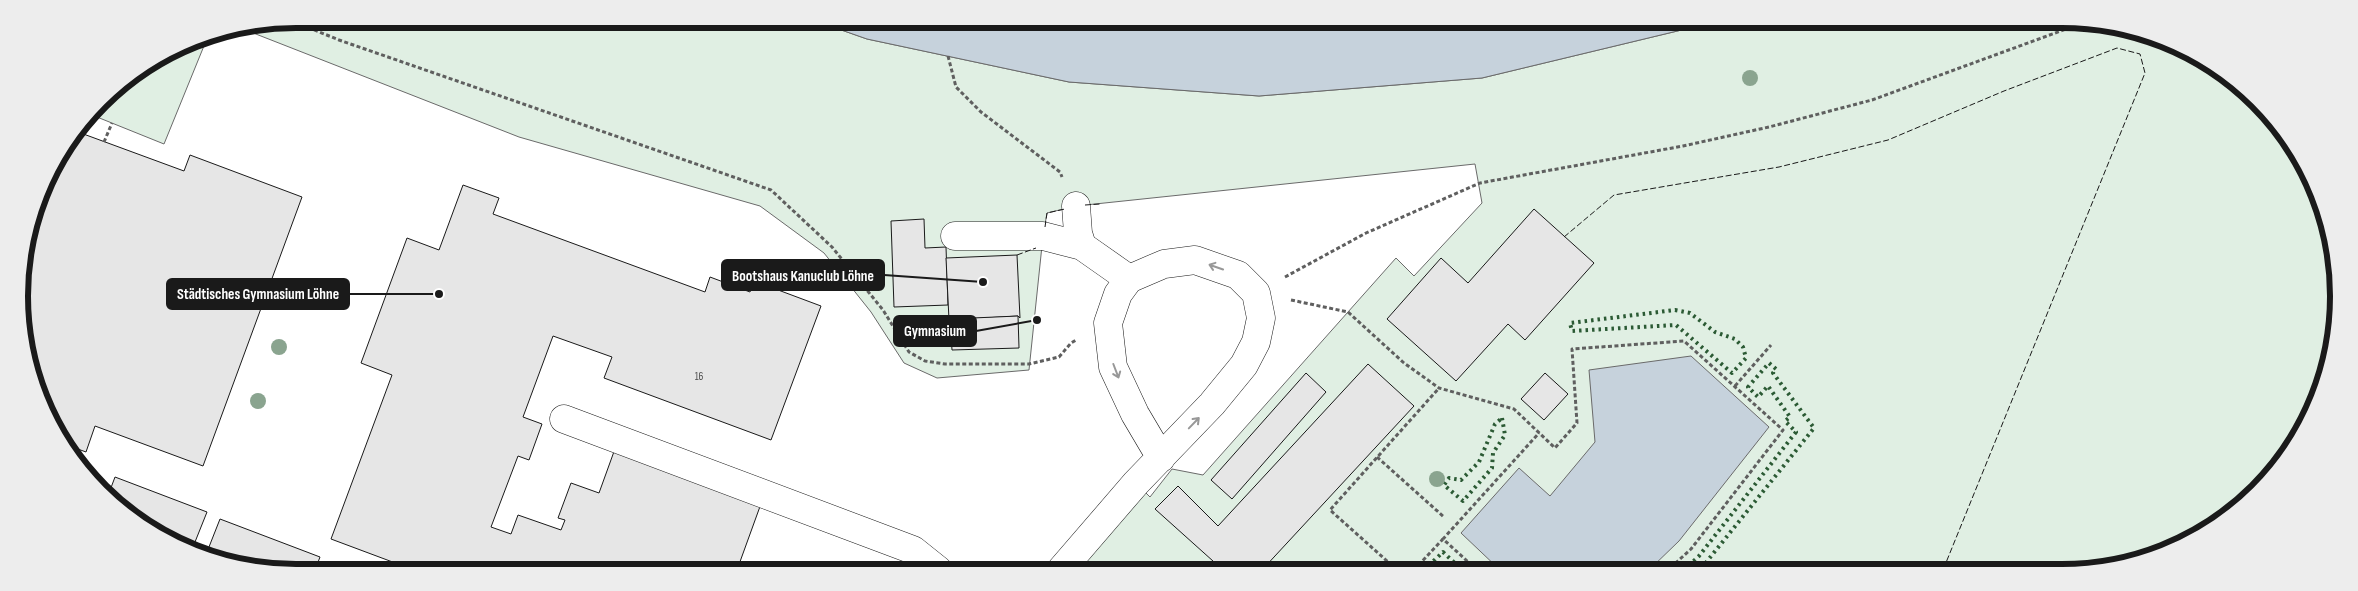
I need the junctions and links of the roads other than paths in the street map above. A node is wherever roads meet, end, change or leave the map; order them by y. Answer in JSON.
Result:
{"nodes":[{"id":1,"x":1076,"y":206,"type":"road end"},
{"id":2,"x":954,"y":236,"type":"dead end"},
{"id":3,"x":1082,"y":246,"type":"junction"},
{"id":4,"x":1129,"y":279,"type":"junction"},
{"id":5,"x":564,"y":419,"type":"dead end"},
{"id":6,"x":1161,"y":458,"type":"junction"},
{"id":7,"x":931,"y":564,"type":"edge"},
{"id":8,"x":1066,"y":564,"type":"edge"}],
"edges":[{"from":1,"to":3,"type":"street"},
{"from":2,"to":3,"type":"street"},
{"from":3,"to":4,"type":"street"},
{"from":4,"to":6,"type":"street","one_way":true},
{"from":6,"to":4,"type":"street","one_way":true},
{"from":5,"to":7,"type":"street"},
{"from":6,"to":8,"type":"street"}]}
